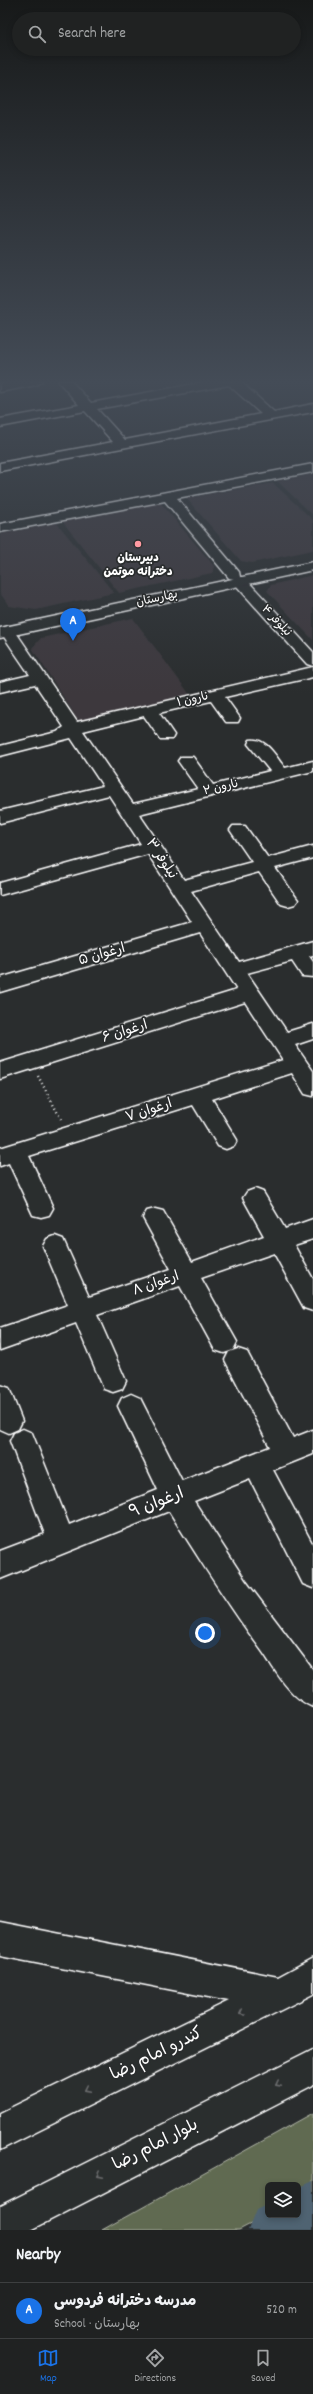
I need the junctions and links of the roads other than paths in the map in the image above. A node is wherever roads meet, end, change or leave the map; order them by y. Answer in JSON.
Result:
{"nodes":[{"id":1,"x":225,"y":485,"type":"edge"},
{"id":2,"x":168,"y":496,"type":"junction"},
{"id":3,"x":0,"y":528,"type":"edge"},
{"id":4,"x":313,"y":558,"type":"edge"},
{"id":5,"x":313,"y":566,"type":"edge"},
{"id":6,"x":237,"y":578,"type":"junction"},
{"id":7,"x":2,"y":626,"type":"edge"},
{"id":8,"x":313,"y":661,"type":"edge"},
{"id":9,"x":313,"y":672,"type":"edge"},
{"id":10,"x":40,"y":678,"type":"junction"},
{"id":11,"x":0,"y":687,"type":"edge"},
{"id":12,"x":215,"y":695,"type":"junction"},
{"id":13,"x":148,"y":710,"type":"junction"},
{"id":14,"x":232,"y":718,"type":"dead end"},
{"id":15,"x":73,"y":728,"type":"junction"},
{"id":16,"x":166,"y":735,"type":"dead end"},
{"id":17,"x":256,"y":744,"type":"dead end"},
{"id":18,"x":0,"y":751,"type":"edge"},
{"id":19,"x":187,"y":761,"type":"dead end"},
{"id":20,"x":313,"y":766,"type":"edge"},
{"id":21,"x":281,"y":774,"type":"junction"},
{"id":22,"x":113,"y":789,"type":"junction"},
{"id":23,"x":208,"y":792,"type":"junction"},
{"id":24,"x":128,"y":811,"type":"junction"},
{"id":25,"x":0,"y":817,"type":"edge"},
{"id":26,"x":239,"y":830,"type":"dead end"},
{"id":27,"x":153,"y":847,"type":"junction"},
{"id":28,"x":313,"y":852,"type":"edge"},
{"id":29,"x":263,"y":866,"type":"junction"},
{"id":30,"x":180,"y":888,"type":"junction"},
{"id":31,"x":0,"y":889,"type":"edge"},
{"id":32,"x":288,"y":900,"type":"dead end"},
{"id":33,"x":205,"y":926,"type":"junction"},
{"id":34,"x":305,"y":950,"type":"edge"},
{"id":35,"x":234,"y":970,"type":"junction"},
{"id":36,"x":310,"y":971,"type":"dead end"},
{"id":37,"x":0,"y":985,"type":"edge"},
{"id":38,"x":250,"y":993,"type":"junction"},
{"id":39,"x":313,"y":1031,"type":"edge"},
{"id":40,"x":282,"y":1041,"type":"junction"},
{"id":41,"x":297,"y":1064,"type":"junction"},
{"id":42,"x":0,"y":1071,"type":"edge"},
{"id":43,"x":313,"y":1088,"type":"edge"},
{"id":44,"x":198,"y":1095,"type":"junction"},
{"id":45,"x":226,"y":1140,"type":"dead end"},
{"id":46,"x":8,"y":1155,"type":"edge"},
{"id":47,"x":255,"y":1198,"type":"dead end"},
{"id":48,"x":41,"y":1208,"type":"dead end"},
{"id":49,"x":155,"y":1218,"type":"dead end"},
{"id":50,"x":313,"y":1229,"type":"edge"},
{"id":51,"x":280,"y":1240,"type":"junction"},
{"id":52,"x":55,"y":1246,"type":"dead end"},
{"id":53,"x":185,"y":1274,"type":"junction"},
{"id":54,"x":313,"y":1301,"type":"edge"},
{"id":55,"x":84,"y":1309,"type":"junction"},
{"id":56,"x":0,"y":1339,"type":"edge"},
{"id":57,"x":113,"y":1381,"type":"dead end"},
{"id":58,"x":0,"y":1396,"type":"edge"},
{"id":59,"x":131,"y":1406,"type":"dead end"},
{"id":60,"x":313,"y":1442,"type":"edge"},
{"id":61,"x":287,"y":1452,"type":"junction"},
{"id":62,"x":256,"y":1464,"type":"junction"},
{"id":63,"x":176,"y":1496,"type":"junction"},
{"id":64,"x":61,"y":1540,"type":"junction"},
{"id":65,"x":0,"y":1565,"type":"edge"},
{"id":66,"x":313,"y":1574,"type":"edge"},
{"id":67,"x":313,"y":1692,"type":"edge"},
{"id":68,"x":0,"y":1939,"type":"edge"},
{"id":69,"x":313,"y":1975,"type":"edge"},
{"id":70,"x":280,"y":1994,"type":"junction"},
{"id":71,"x":313,"y":2066,"type":"edge"},
{"id":72,"x":0,"y":2132,"type":"edge"},
{"id":73,"x":0,"y":2226,"type":"edge"}],
"edges":[{"from":1,"to":2,"type":"street"},
{"from":2,"to":3,"type":"street"},
{"from":2,"to":6,"type":"street","name":"نیلوفر ۴"},
{"from":4,"to":6,"type":"street","name":"بهارستان"},
{"from":5,"to":6,"type":"street","name":"بهارستان"},
{"from":6,"to":7,"type":"street","name":"بهارستان"},
{"from":6,"to":8,"type":"street","name":"نیلوفر ۴"},
{"from":7,"to":10,"type":"street","name":"نیلوفر ۳"},
{"from":9,"to":12,"type":"street","name":"نارون ۱"},
{"from":10,"to":11,"type":"street"},
{"from":10,"to":15,"type":"street","name":"نیلوفر ۳"},
{"from":12,"to":13,"type":"street","name":"نارون ۱"},
{"from":12,"to":14,"type":"street"},
{"from":13,"to":15,"type":"street","name":"نارون ۱"},
{"from":13,"to":16,"type":"street"},
{"from":15,"to":18,"type":"street","name":"نارون ۱"},
{"from":15,"to":22,"type":"street","name":"نیلوفر ۳"},
{"from":17,"to":21,"type":"street"},
{"from":19,"to":23,"type":"street"},
{"from":20,"to":21,"type":"street","name":"نارون ۲"},
{"from":21,"to":23,"type":"street","name":"نارون ۲"},
{"from":22,"to":24,"type":"street","name":"نیلوفر ۳"},
{"from":22,"to":25,"type":"street"},
{"from":23,"to":24,"type":"street","name":"نارون ۲"},
{"from":24,"to":27,"type":"street","name":"نیلوفر ۳"},
{"from":26,"to":29,"type":"street"},
{"from":27,"to":30,"type":"street","name":"نیلوفر ۳"},
{"from":27,"to":31,"type":"street"},
{"from":28,"to":29,"type":"street"},
{"from":29,"to":30,"type":"street"},
{"from":29,"to":32,"type":"street"},
{"from":30,"to":33,"type":"street","name":"نیلوفر ۳"},
{"from":33,"to":35,"type":"street","name":"نیلوفر ۳"},
{"from":33,"to":37,"type":"street","name":"ارغوان ۵"},
{"from":34,"to":35,"type":"street"},
{"from":34,"to":36,"type":"street"},
{"from":35,"to":38,"type":"street","name":"نیلوفر ۳"},
{"from":38,"to":40,"type":"street","name":"نیلوفر ۳"},
{"from":38,"to":42,"type":"street","name":"ارغوان ۶"},
{"from":39,"to":40,"type":"street"},
{"from":40,"to":41,"type":"street","name":"نیلوفر ۳"},
{"from":41,"to":43,"type":"street","name":"نیلوفر ۳"},
{"from":41,"to":44,"type":"street","name":"ارغوان ۷"},
{"from":44,"to":45,"type":"street"},
{"from":44,"to":46,"type":"street","name":"ارغوان ۷"},
{"from":46,"to":48,"type":"street"},
{"from":47,"to":51,"type":"street"},
{"from":49,"to":53,"type":"street"},
{"from":50,"to":51,"type":"street","name":"ارغوان ۸"},
{"from":51,"to":53,"type":"street","name":"ارغوان ۸"},
{"from":51,"to":54,"type":"street"},
{"from":52,"to":55,"type":"street"},
{"from":53,"to":55,"type":"street","name":"ارغوان ۸"},
{"from":53,"to":61,"type":"street"},
{"from":55,"to":56,"type":"street","name":"ارغوان ۸"},
{"from":55,"to":57,"type":"street"},
{"from":58,"to":64,"type":"street"},
{"from":59,"to":63,"type":"street"},
{"from":60,"to":61,"type":"street","name":"ارغوان ۹"},
{"from":61,"to":62,"type":"street","name":"ارغوان ۹"},
{"from":62,"to":63,"type":"street","name":"ارغوان ۹"},
{"from":62,"to":66,"type":"street"},
{"from":63,"to":64,"type":"street","name":"ارغوان ۹"},
{"from":63,"to":67,"type":"street"},
{"from":64,"to":65,"type":"street","name":"ارغوان ۹"},
{"from":68,"to":70,"type":"street"},
{"from":69,"to":70,"type":"street","name":"کندرو امام رضا"},
{"from":70,"to":72,"type":"street","name":"کندرو امام رضا","one_way":true},
{"from":71,"to":73,"type":"street","name":"بلوار امام رضا","one_way":true}]}
